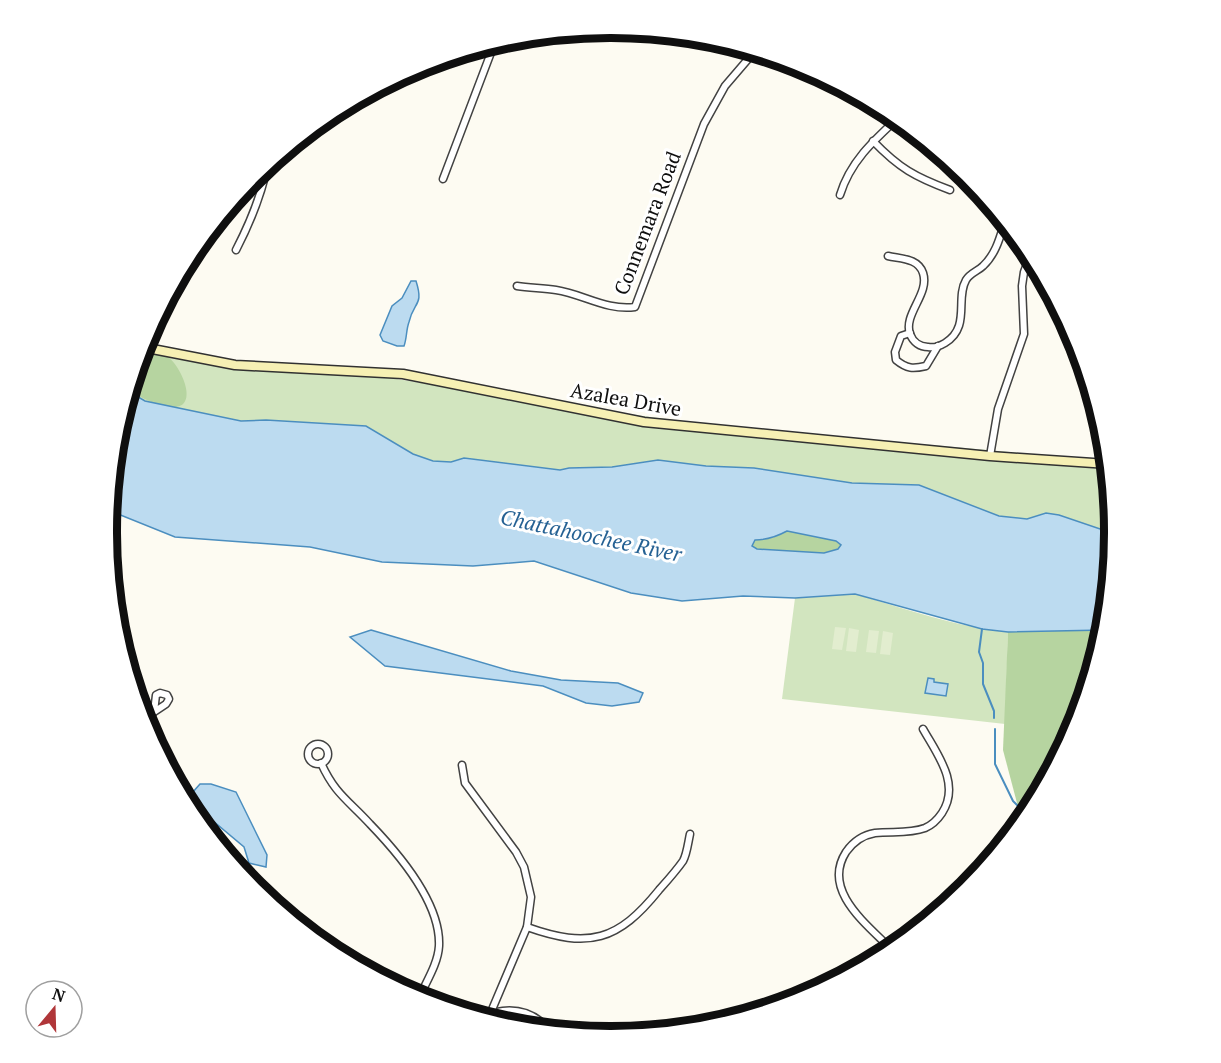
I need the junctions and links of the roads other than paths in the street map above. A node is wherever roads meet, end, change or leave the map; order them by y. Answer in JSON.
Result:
{"nodes":[{"id":1,"x":491,"y":52,"type":"edge"},
{"id":2,"x":749,"y":58,"type":"edge"},
{"id":3,"x":890,"y":125,"type":"edge"},
{"id":4,"x":873,"y":141,"type":"junction"},
{"id":5,"x":264,"y":179,"type":"edge"},
{"id":6,"x":443,"y":179,"type":"dead end"},
{"id":7,"x":950,"y":190,"type":"dead end"},
{"id":8,"x":840,"y":195,"type":"dead end"},
{"id":9,"x":1002,"y":231,"type":"edge"},
{"id":10,"x":236,"y":249,"type":"dead end"},
{"id":11,"x":888,"y":256,"type":"dead end"},
{"id":12,"x":1026,"y":266,"type":"edge"},
{"id":13,"x":518,"y":286,"type":"dead end"},
{"id":14,"x":910,"y":333,"type":"junction"},
{"id":15,"x":938,"y":346,"type":"junction"},
{"id":16,"x":152,"y":349,"type":"edge"},
{"id":17,"x":990,"y":456,"type":"junction"},
{"id":18,"x":1099,"y":463,"type":"edge"},
{"id":19,"x":154,"y":712,"type":"dead end"},
{"id":20,"x":152,"y":715,"type":"edge"},
{"id":21,"x":923,"y":729,"type":"dead end"},
{"id":22,"x":321,"y":763,"type":"dead end"},
{"id":23,"x":462,"y":765,"type":"dead end"},
{"id":24,"x":690,"y":834,"type":"dead end"},
{"id":25,"x":527,"y":927,"type":"junction"},
{"id":26,"x":884,"y":942,"type":"edge"},
{"id":27,"x":423,"y":989,"type":"edge"},
{"id":28,"x":491,"y":1011,"type":"edge"},
{"id":29,"x":494,"y":1011,"type":"edge"},
{"id":30,"x":540,"y":1020,"type":"edge"}],
"edges":[{"from":1,"to":6,"type":"street"},
{"from":2,"to":13,"type":"street","name":"Connemara Road"},
{"from":3,"to":4,"type":"street"},
{"from":4,"to":7,"type":"street"},
{"from":4,"to":8,"type":"street"},
{"from":5,"to":10,"type":"street"},
{"from":9,"to":15,"type":"street"},
{"from":11,"to":14,"type":"street"},
{"from":12,"to":17,"type":"street"},
{"from":14,"to":15,"type":"street"},
{"from":14,"to":15,"type":"street"},
{"from":16,"to":17,"type":"street","name":"Azalea Drive"},
{"from":17,"to":18,"type":"street","name":"Azalea Drive"},
{"from":19,"to":20,"type":"street"},
{"from":21,"to":26,"type":"street"},
{"from":22,"to":27,"type":"street"},
{"from":23,"to":25,"type":"street"},
{"from":24,"to":25,"type":"street"},
{"from":25,"to":28,"type":"street"},
{"from":29,"to":30,"type":"street"}]}
